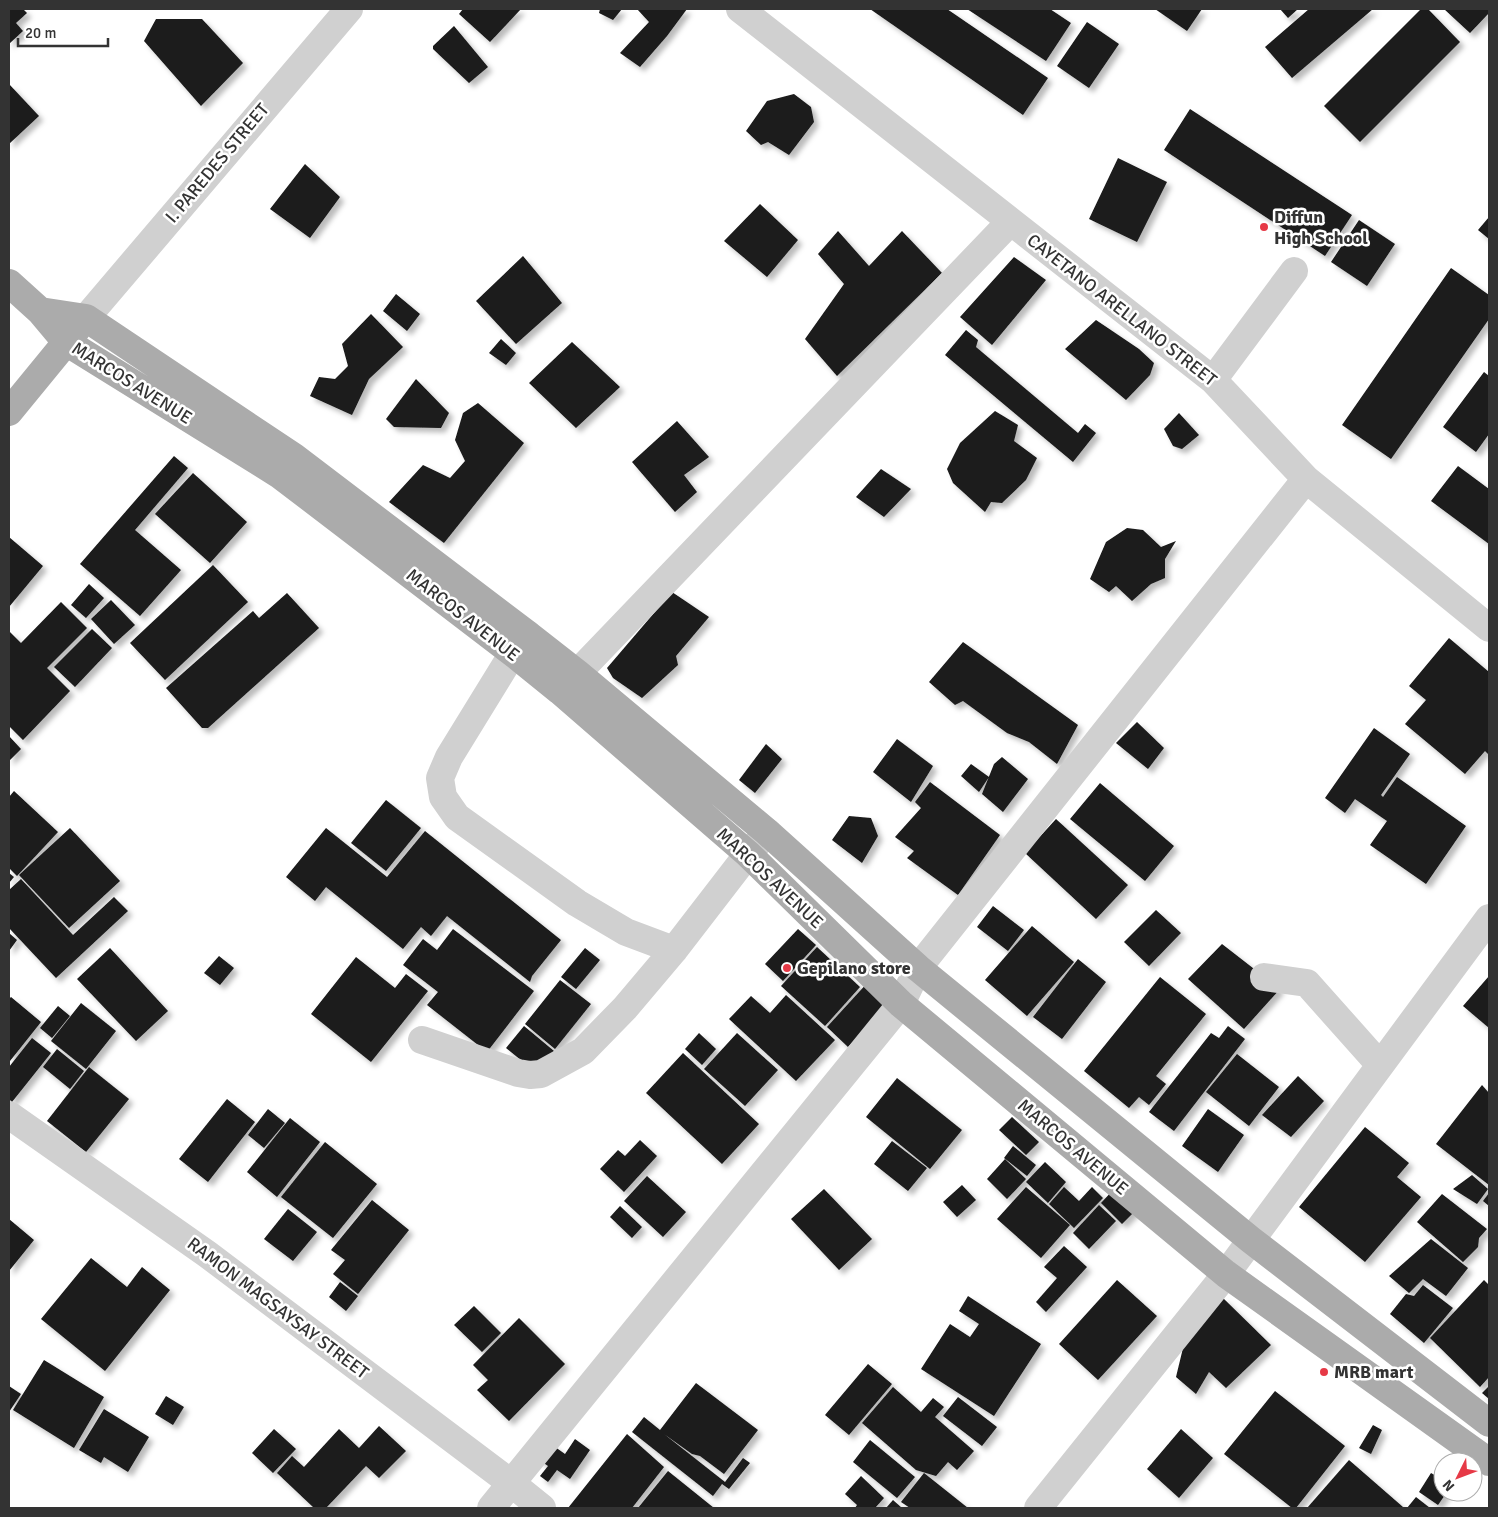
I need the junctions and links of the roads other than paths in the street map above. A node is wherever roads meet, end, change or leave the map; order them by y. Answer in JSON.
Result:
{"nodes":[{"id":1,"x":348,"y":9,"type":"edge"},
{"id":2,"x":740,"y":9,"type":"edge"},
{"id":3,"x":1010,"y":222,"type":"junction"},
{"id":4,"x":1294,"y":271,"type":"dead end"},
{"id":5,"x":9,"y":283,"type":"edge"},
{"id":6,"x":40,"y":312,"type":"junction"},
{"id":7,"x":86,"y":318,"type":"junction"},
{"id":8,"x":66,"y":342,"type":"junction"},
{"id":9,"x":1213,"y":380,"type":"junction"},
{"id":10,"x":9,"y":412,"type":"edge"},
{"id":11,"x":1306,"y":479,"type":"junction"},
{"id":12,"x":1489,"y":628,"type":"edge"},
{"id":13,"x":520,"y":643,"type":"junction"},
{"id":14,"x":569,"y":682,"type":"junction"},
{"id":15,"x":767,"y":832,"type":"junction"},
{"id":16,"x":748,"y":854,"type":"junction"},
{"id":17,"x":1489,"y":918,"type":"edge"},
{"id":18,"x":674,"y":950,"type":"junction"},
{"id":19,"x":918,"y":968,"type":"junction"},
{"id":20,"x":1264,"y":977,"type":"dead end"},
{"id":21,"x":901,"y":1004,"type":"junction"},
{"id":22,"x":422,"y":1040,"type":"dead end"},
{"id":23,"x":1380,"y":1065,"type":"junction"},
{"id":24,"x":9,"y":1115,"type":"edge"},
{"id":25,"x":1251,"y":1240,"type":"junction"},
{"id":26,"x":1226,"y":1274,"type":"junction"},
{"id":27,"x":1489,"y":1423,"type":"edge"},
{"id":28,"x":1489,"y":1462,"type":"edge"},
{"id":29,"x":511,"y":1483,"type":"junction"},
{"id":30,"x":491,"y":1508,"type":"edge"},
{"id":31,"x":542,"y":1508,"type":"edge"},
{"id":32,"x":1038,"y":1508,"type":"edge"}],
"edges":[{"from":1,"to":7,"type":"street","name":"I. PAREDES STREET"},
{"from":2,"to":3,"type":"street","name":"CAYETANO ARELLANO STREET"},
{"from":3,"to":9,"type":"street","name":"CAYETANO ARELLANO STREET"},
{"from":3,"to":14,"type":"street"},
{"from":4,"to":9,"type":"street"},
{"from":5,"to":6,"type":"main road","name":"MARCOS AVENUE"},
{"from":6,"to":7,"type":"main road","name":"MARCOS AVENUE"},
{"from":6,"to":8,"type":"main road","name":"MARCOS AVENUE"},
{"from":7,"to":8,"type":"main road"},
{"from":7,"to":13,"type":"main road","name":"MARCOS AVENUE"},
{"from":8,"to":10,"type":"main road"},
{"from":8,"to":13,"type":"main road","name":"MARCOS AVENUE"},
{"from":9,"to":11,"type":"street","name":"CAYETANO ARELLANO STREET"},
{"from":11,"to":12,"type":"street","name":"CAYETANO ARELLANO STREET"},
{"from":11,"to":19,"type":"street"},
{"from":13,"to":14,"type":"main road","name":"MARCOS AVENUE"},
{"from":13,"to":18,"type":"street"},
{"from":14,"to":15,"type":"main road","name":"MARCOS AVENUE"},
{"from":14,"to":16,"type":"main road","name":"MARCOS AVENUE"},
{"from":15,"to":16,"type":"street"},
{"from":15,"to":19,"type":"main road","name":"MARCOS AVENUE"},
{"from":16,"to":18,"type":"street"},
{"from":16,"to":21,"type":"main road","name":"MARCOS AVENUE"},
{"from":17,"to":23,"type":"street"},
{"from":18,"to":22,"type":"street"},
{"from":19,"to":21,"type":"street"},
{"from":19,"to":25,"type":"main road","name":"MARCOS AVENUE"},
{"from":20,"to":23,"type":"street"},
{"from":21,"to":26,"type":"main road","name":"MARCOS AVENUE"},
{"from":21,"to":29,"type":"street"},
{"from":23,"to":25,"type":"street"},
{"from":24,"to":29,"type":"street","name":"RAMON MAGSAYSAY STREET"},
{"from":25,"to":26,"type":"street"},
{"from":25,"to":27,"type":"main road","name":"MARCOS AVENUE"},
{"from":26,"to":28,"type":"main road","name":"MARCOS AVENUE"},
{"from":26,"to":32,"type":"street"},
{"from":29,"to":30,"type":"street"},
{"from":29,"to":31,"type":"street","name":"RAMON MAGSAYSAY STREET"}]}
